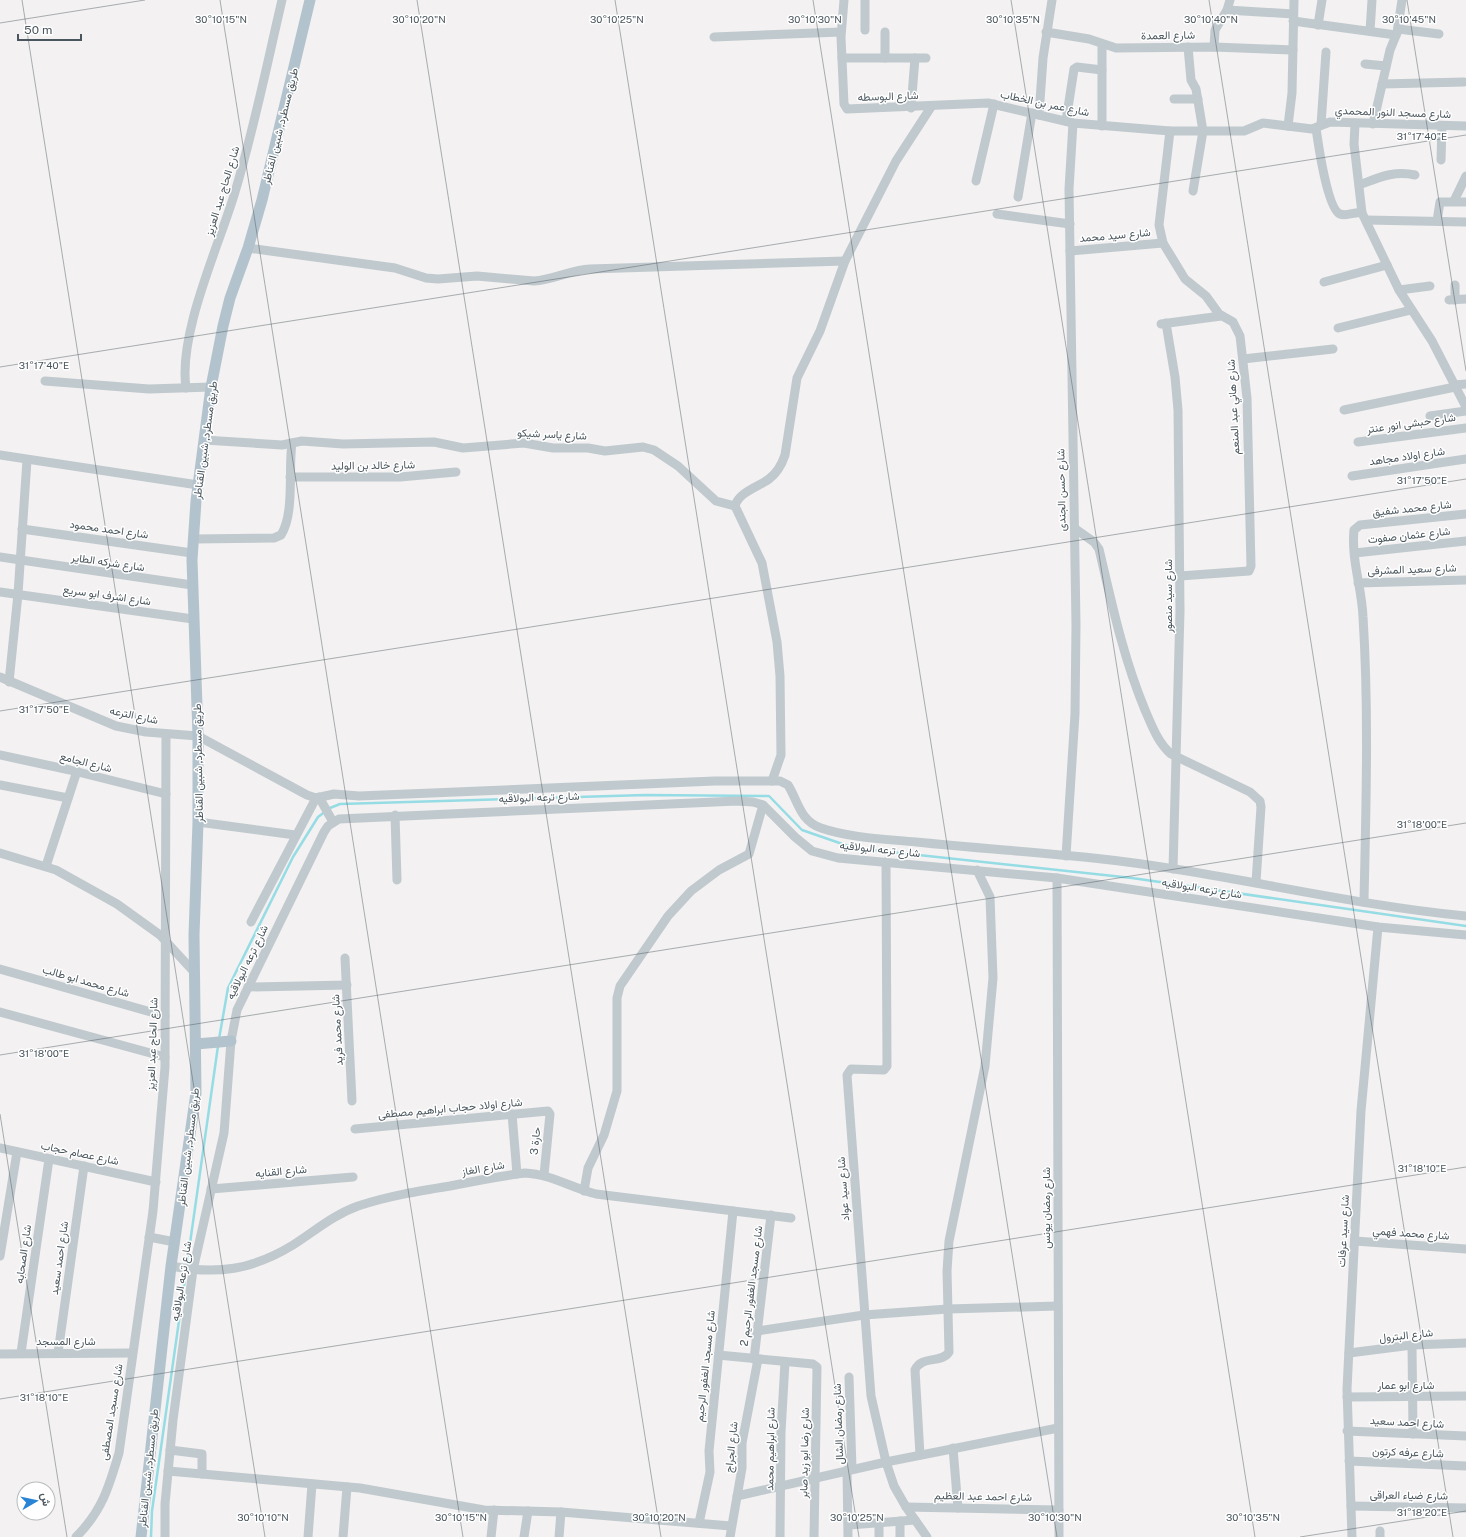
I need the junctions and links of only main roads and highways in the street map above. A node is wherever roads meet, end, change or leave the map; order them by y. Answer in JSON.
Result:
{"nodes":[{"id":1,"x":310,"y":0,"type":"edge"},
{"id":2,"x":229,"y":1041,"type":"road end"},
{"id":3,"x":196,"y":1044,"type":"junction"},
{"id":4,"x":141,"y":1537,"type":"edge"}],
"edges":[{"from":1,"to":3,"type":"main road","name":"طريق مسطرد, شبين القناطر"},
{"from":2,"to":3,"type":"main road"},
{"from":3,"to":4,"type":"main road","name":"طريق مسطرد, شبين القناطر"}]}
